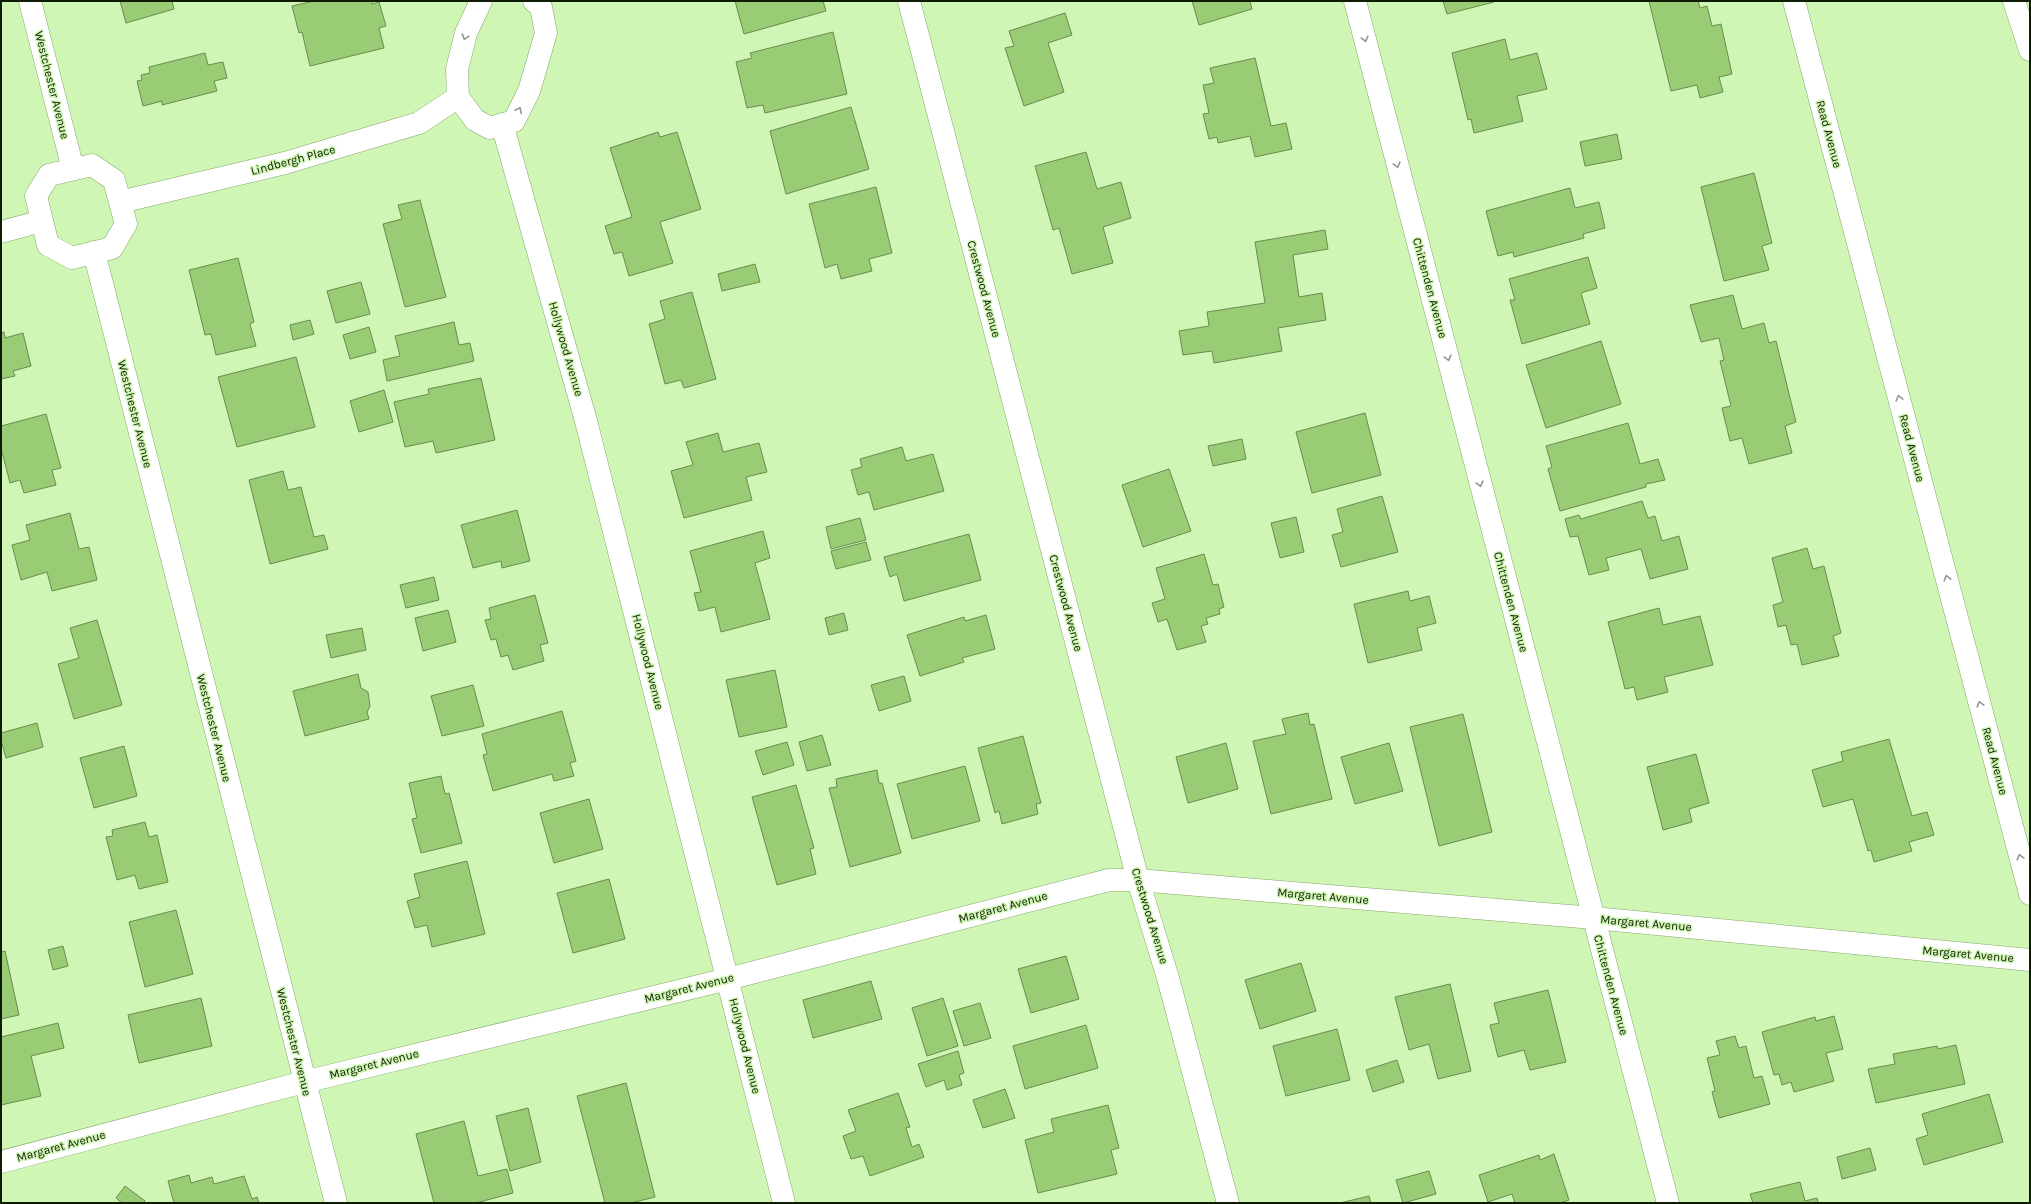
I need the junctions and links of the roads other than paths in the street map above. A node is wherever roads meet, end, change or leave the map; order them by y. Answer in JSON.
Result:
{"nodes":[{"id":1,"x":30,"y":1,"type":"edge"},
{"id":2,"x":481,"y":1,"type":"edge"},
{"id":3,"x":909,"y":1,"type":"edge"},
{"id":4,"x":1355,"y":1,"type":"edge"},
{"id":5,"x":1794,"y":1,"type":"edge"},
{"id":6,"x":2014,"y":1,"type":"edge"},
{"id":7,"x":541,"y":3,"type":"edge"},
{"id":8,"x":2030,"y":50,"type":"edge"},
{"id":9,"x":458,"y":97,"type":"junction"},
{"id":10,"x":502,"y":124,"type":"junction"},
{"id":11,"x":73,"y":169,"type":"junction"},
{"id":12,"x":120,"y":202,"type":"junction"},
{"id":13,"x":42,"y":222,"type":"junction"},
{"id":14,"x":1,"y":232,"type":"edge"},
{"id":15,"x":94,"y":252,"type":"junction"},
{"id":16,"x":1138,"y":880,"type":"junction"},
{"id":17,"x":2030,"y":894,"type":"edge"},
{"id":18,"x":1594,"y":918,"type":"junction"},
{"id":19,"x":2030,"y":960,"type":"edge"},
{"id":20,"x":728,"y":979,"type":"junction"},
{"id":21,"x":304,"y":1082,"type":"junction"},
{"id":22,"x":1,"y":1162,"type":"edge"},
{"id":23,"x":336,"y":1203,"type":"edge"},
{"id":24,"x":784,"y":1203,"type":"edge"},
{"id":25,"x":1228,"y":1203,"type":"edge"},
{"id":26,"x":1668,"y":1203,"type":"edge"}],
"edges":[{"from":1,"to":11,"type":"main road","name":"Westchester Avenue"},
{"from":2,"to":9,"type":"main road","one_way":true},
{"from":3,"to":16,"type":"main road","name":"Crestwood Avenue"},
{"from":4,"to":18,"type":"main road","name":"Chittenden Avenue","one_way":true},
{"from":17,"to":5,"type":"main road","name":"Read Avenue","one_way":true},
{"from":6,"to":8,"type":"main road"},
{"from":10,"to":7,"type":"main road","one_way":true},
{"from":9,"to":10,"type":"main road"},
{"from":9,"to":12,"type":"main road","name":"Lindbergh Place"},
{"from":10,"to":20,"type":"main road","name":"Hollywood Avenue"},
{"from":11,"to":12,"type":"main road"},
{"from":11,"to":13,"type":"main road"},
{"from":12,"to":15,"type":"main road"},
{"from":13,"to":14,"type":"main road"},
{"from":13,"to":15,"type":"main road"},
{"from":15,"to":21,"type":"main road","name":"Westchester Avenue"},
{"from":16,"to":18,"type":"main road","name":"Margaret Avenue"},
{"from":16,"to":20,"type":"main road","name":"Margaret Avenue"},
{"from":16,"to":25,"type":"main road","name":"Crestwood Avenue"},
{"from":18,"to":19,"type":"main road","name":"Margaret Avenue"},
{"from":18,"to":26,"type":"main road","name":"Chittenden Avenue"},
{"from":20,"to":21,"type":"main road","name":"Margaret Avenue"},
{"from":20,"to":24,"type":"main road","name":"Hollywood Avenue"},
{"from":21,"to":22,"type":"main road","name":"Margaret Avenue"},
{"from":21,"to":23,"type":"main road","name":"Westchester Avenue"}]}
